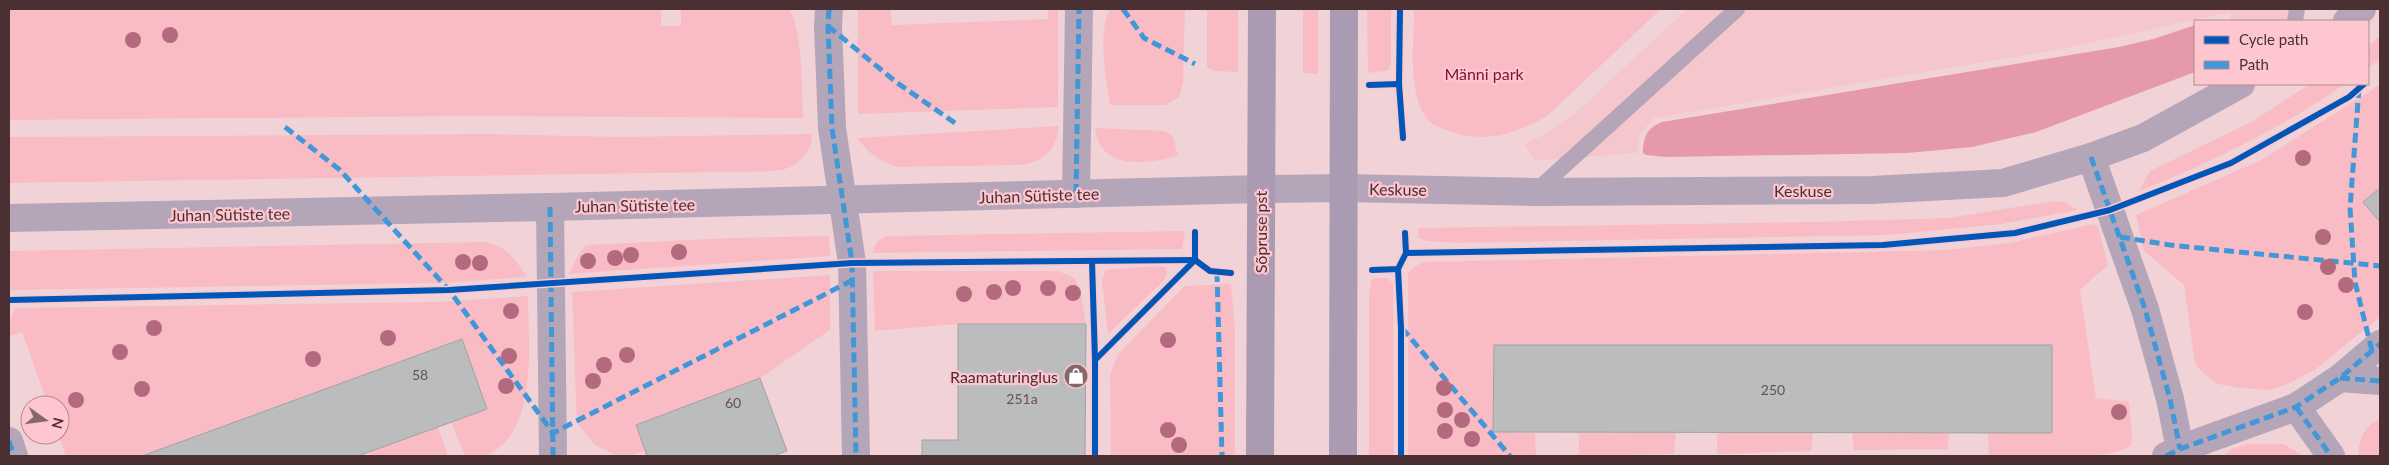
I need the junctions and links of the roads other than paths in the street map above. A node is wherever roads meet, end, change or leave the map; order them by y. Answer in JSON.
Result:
{"nodes":[{"id":1,"x":829,"y":9,"type":"edge"},
{"id":2,"x":1079,"y":9,"type":"edge"},
{"id":3,"x":1262,"y":9,"type":"edge"},
{"id":4,"x":1344,"y":9,"type":"edge"},
{"id":5,"x":1737,"y":9,"type":"edge"},
{"id":6,"x":2362,"y":9,"type":"edge"},
{"id":7,"x":2348,"y":20,"type":"edge"},
{"id":8,"x":2239,"y":85,"type":"edge"},
{"id":9,"x":2091,"y":157,"type":"junction"},
{"id":10,"x":1344,"y":188,"type":"junction"},
{"id":11,"x":1260,"y":189,"type":"junction"},
{"id":12,"x":1535,"y":192,"type":"junction"},
{"id":13,"x":1076,"y":194,"type":"junction"},
{"id":14,"x":843,"y":200,"type":"junction"},
{"id":15,"x":550,"y":207,"type":"junction"},
{"id":16,"x":9,"y":218,"type":"edge"},
{"id":17,"x":2380,"y":344,"type":"edge"},
{"id":18,"x":2340,"y":378,"type":"junction"},
{"id":19,"x":2380,"y":381,"type":"edge"},
{"id":20,"x":2296,"y":407,"type":"junction"},
{"id":21,"x":9,"y":442,"type":"edge"},
{"id":22,"x":2176,"y":454,"type":"edge"},
{"id":23,"x":14,"y":456,"type":"edge"},
{"id":24,"x":553,"y":456,"type":"edge"},
{"id":25,"x":856,"y":456,"type":"edge"},
{"id":26,"x":1260,"y":456,"type":"edge"},
{"id":27,"x":1343,"y":456,"type":"edge"},
{"id":28,"x":2331,"y":456,"type":"edge"}],
"edges":[{"from":1,"to":14,"type":"street"},
{"from":2,"to":13,"type":"street"},
{"from":3,"to":11,"type":"main road","name":"Sõpruse pst"},
{"from":4,"to":10,"type":"main road"},
{"from":5,"to":12,"type":"lane"},
{"from":6,"to":7,"type":"street"},
{"from":8,"to":9,"type":"street","name":"Keskuse"},
{"from":9,"to":12,"type":"street","name":"Keskuse"},
{"from":9,"to":22,"type":"street"},
{"from":10,"to":11,"type":"street","name":"Keskuse"},
{"from":10,"to":12,"type":"street","name":"Keskuse"},
{"from":10,"to":27,"type":"main road"},
{"from":11,"to":13,"type":"street","name":"Juhan Sütiste tee"},
{"from":11,"to":26,"type":"main road","name":"Sõpruse pst"},
{"from":13,"to":14,"type":"street","name":"Juhan Sütiste tee"},
{"from":14,"to":15,"type":"street","name":"Juhan Sütiste tee"},
{"from":14,"to":25,"type":"street"},
{"from":15,"to":16,"type":"street","name":"Juhan Sütiste tee"},
{"from":15,"to":24,"type":"street"},
{"from":17,"to":18,"type":"street"},
{"from":18,"to":19,"type":"street"},
{"from":18,"to":20,"type":"street"},
{"from":20,"to":22,"type":"street"},
{"from":20,"to":28,"type":"street"},
{"from":21,"to":23,"type":"street"}]}
